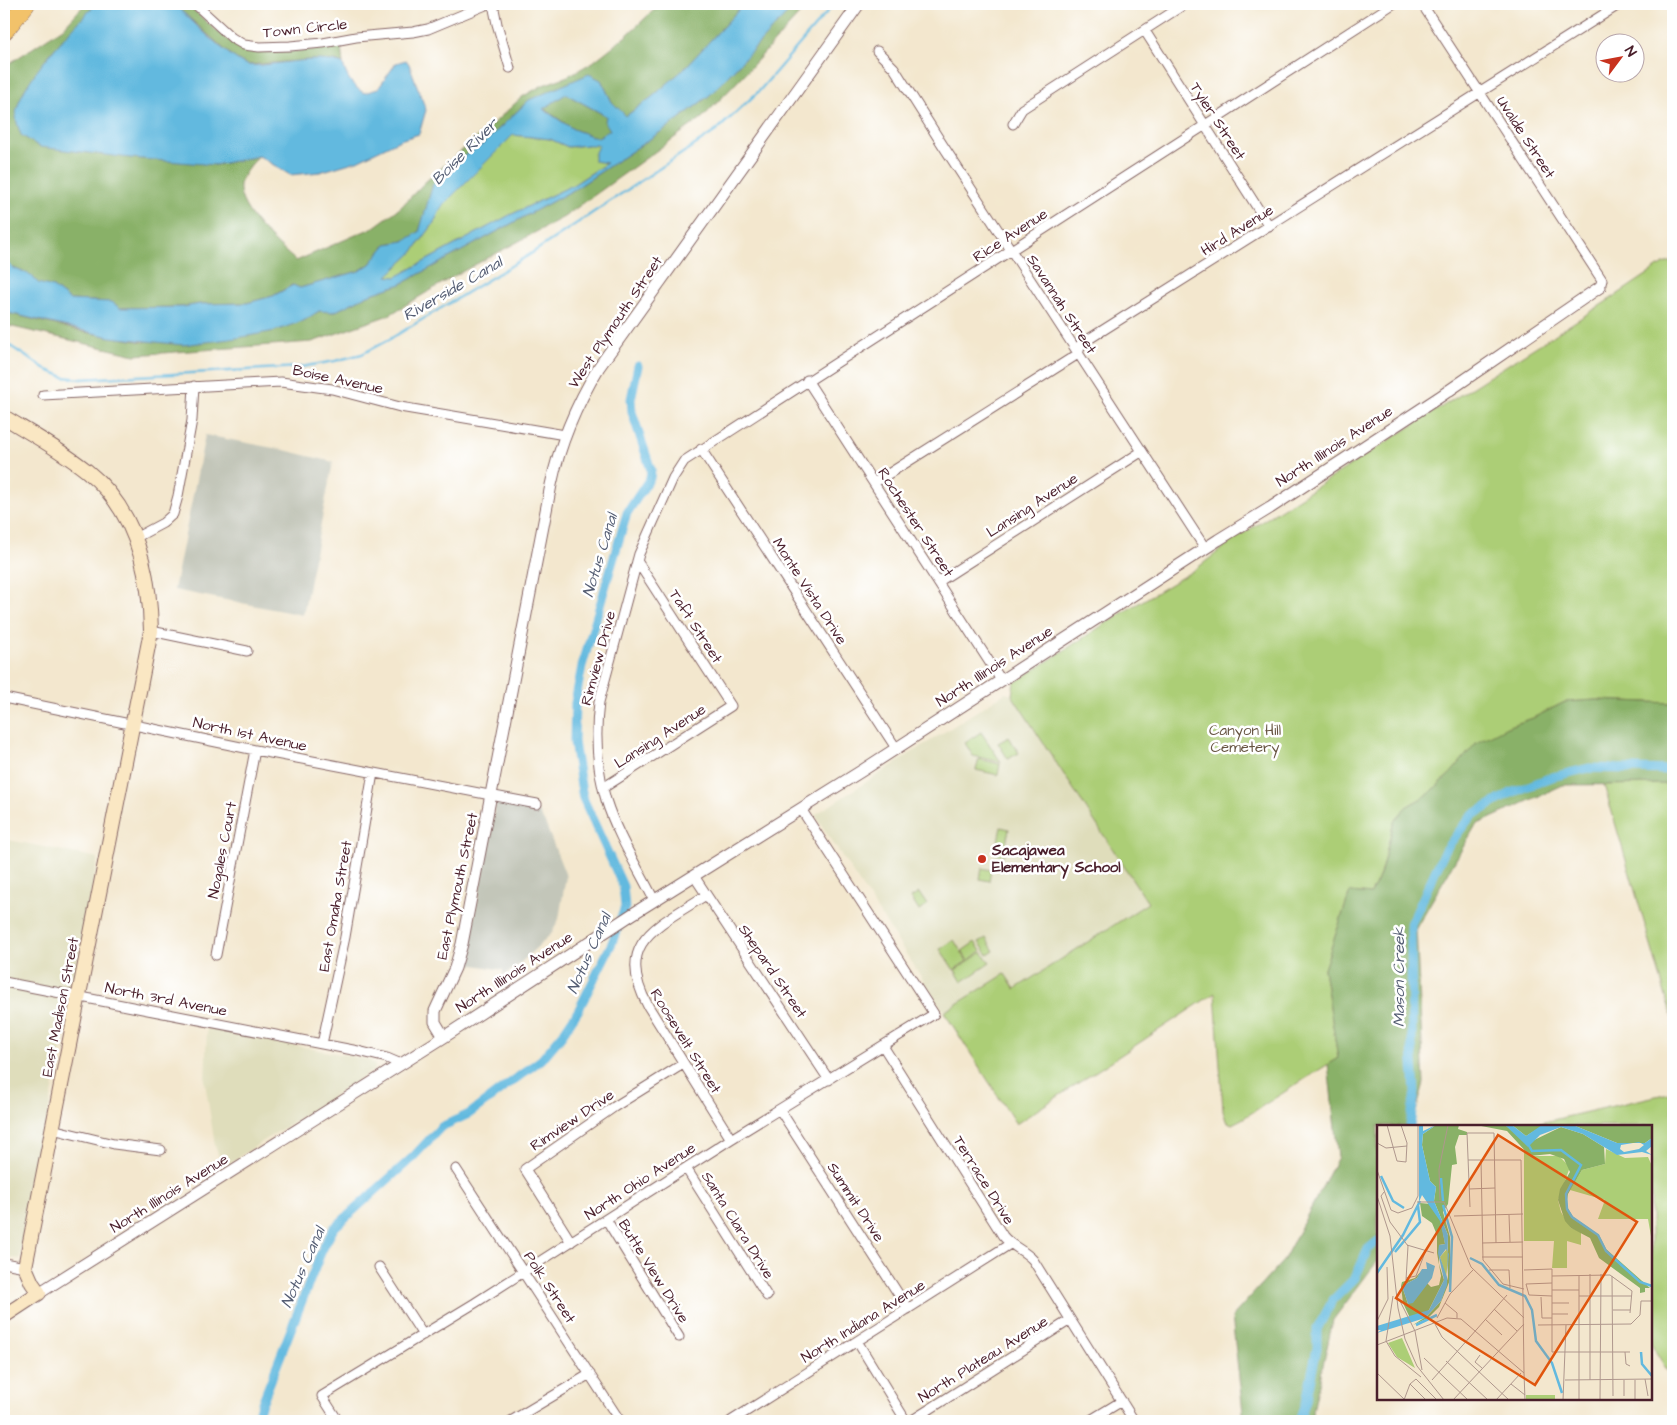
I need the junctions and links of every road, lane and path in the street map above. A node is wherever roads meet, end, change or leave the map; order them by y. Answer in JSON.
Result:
{"nodes":[{"id":1,"x":26,"y":4,"type":"edge"},
{"id":2,"x":195,"y":4,"type":"edge"},
{"id":3,"x":488,"y":4,"type":"edge"},
{"id":4,"x":493,"y":4,"type":"edge"},
{"id":5,"x":859,"y":4,"type":"edge"},
{"id":6,"x":1185,"y":4,"type":"edge"},
{"id":7,"x":1393,"y":4,"type":"edge"},
{"id":8,"x":1422,"y":4,"type":"edge"},
{"id":9,"x":1620,"y":4,"type":"edge"},
{"id":10,"x":4,"y":31,"type":"edge"},
{"id":11,"x":1145,"y":31,"type":"junction"},
{"id":12,"x":877,"y":52,"type":"dead end"},
{"id":13,"x":510,"y":68,"type":"dead end"},
{"id":14,"x":1480,"y":92,"type":"junction"},
{"id":15,"x":1012,"y":124,"type":"dead end"},
{"id":16,"x":1205,"y":125,"type":"junction"},
{"id":17,"x":1269,"y":226,"type":"junction"},
{"id":18,"x":1012,"y":250,"type":"junction"},
{"id":19,"x":1600,"y":287,"type":"joint"},
{"id":20,"x":1078,"y":354,"type":"junction"},
{"id":21,"x":807,"y":380,"type":"junction"},
{"id":22,"x":194,"y":386,"type":"junction"},
{"id":23,"x":43,"y":395,"type":"dead end"},
{"id":24,"x":4,"y":417,"type":"edge"},
{"id":25,"x":565,"y":435,"type":"junction"},
{"id":26,"x":701,"y":449,"type":"junction"},
{"id":27,"x":1141,"y":452,"type":"junction"},
{"id":28,"x":874,"y":483,"type":"junction"},
{"id":29,"x":660,"y":506,"type":"joint"},
{"id":30,"x":135,"y":538,"type":"junction"},
{"id":31,"x":1205,"y":548,"type":"junction"},
{"id":32,"x":637,"y":562,"type":"junction"},
{"id":33,"x":938,"y":582,"type":"junction"},
{"id":34,"x":151,"y":631,"type":"junction"},
{"id":35,"x":247,"y":650,"type":"dead end"},
{"id":36,"x":1001,"y":680,"type":"junction"},
{"id":37,"x":4,"y":698,"type":"edge"},
{"id":38,"x":731,"y":706,"type":"joint"},
{"id":39,"x":132,"y":724,"type":"junction"},
{"id":40,"x":896,"y":748,"type":"junction"},
{"id":41,"x":256,"y":750,"type":"junction"},
{"id":42,"x":373,"y":773,"type":"junction"},
{"id":43,"x":604,"y":788,"type":"junction"},
{"id":44,"x":491,"y":795,"type":"junction"},
{"id":45,"x":537,"y":804,"type":"dead end"},
{"id":46,"x":801,"y":809,"type":"junction"},
{"id":47,"x":694,"y":876,"type":"junction"},
{"id":48,"x":706,"y":895,"type":"junction"},
{"id":49,"x":654,"y":900,"type":"junction"},
{"id":50,"x":216,"y":955,"type":"dead end"},
{"id":51,"x":4,"y":982,"type":"edge"},
{"id":52,"x":79,"y":996,"type":"junction"},
{"id":53,"x":444,"y":1037,"type":"junction"},
{"id":54,"x":322,"y":1044,"type":"junction"},
{"id":55,"x":883,"y":1046,"type":"junction"},
{"id":56,"x":401,"y":1064,"type":"junction"},
{"id":57,"x":683,"y":1064,"type":"junction"},
{"id":58,"x":829,"y":1080,"type":"junction"},
{"id":59,"x":780,"y":1110,"type":"junction"},
{"id":60,"x":52,"y":1129,"type":"junction"},
{"id":61,"x":732,"y":1139,"type":"junction"},
{"id":62,"x":161,"y":1150,"type":"dead end"},
{"id":63,"x":686,"y":1168,"type":"junction"},
{"id":64,"x":456,"y":1169,"type":"dead end"},
{"id":65,"x":606,"y":1219,"type":"junction"},
{"id":66,"x":571,"y":1242,"type":"junction"},
{"id":67,"x":1010,"y":1244,"type":"junction"},
{"id":68,"x":4,"y":1263,"type":"edge"},
{"id":69,"x":25,"y":1266,"type":"junction"},
{"id":70,"x":379,"y":1267,"type":"dead end"},
{"id":71,"x":524,"y":1272,"type":"junction"},
{"id":72,"x":39,"y":1293,"type":"junction"},
{"id":73,"x":767,"y":1296,"type":"dead end"},
{"id":74,"x":908,"y":1309,"type":"junction"},
{"id":75,"x":4,"y":1316,"type":"edge"},
{"id":76,"x":1070,"y":1320,"type":"junction"},
{"id":77,"x":422,"y":1335,"type":"junction"},
{"id":78,"x":679,"y":1337,"type":"dead end"},
{"id":79,"x":857,"y":1341,"type":"junction"},
{"id":80,"x":590,"y":1374,"type":"junction"},
{"id":81,"x":1122,"y":1401,"type":"junction"},
{"id":82,"x":338,"y":1421,"type":"edge"},
{"id":83,"x":511,"y":1421,"type":"edge"},
{"id":84,"x":620,"y":1421,"type":"edge"},
{"id":85,"x":731,"y":1421,"type":"edge"},
{"id":86,"x":906,"y":1421,"type":"edge"},
{"id":87,"x":911,"y":1421,"type":"edge"},
{"id":88,"x":1089,"y":1421,"type":"edge"},
{"id":89,"x":1134,"y":1421,"type":"edge"}],
"edges":[{"from":1,"to":10,"type":"highway"},
{"from":2,"to":3,"type":"street","name":"Town Circle"},
{"from":4,"to":13,"type":"street"},
{"from":5,"to":25,"type":"street","name":"West Plymouth Street"},
{"from":6,"to":11,"type":"street"},
{"from":7,"to":16,"type":"street","name":"Rice Avenue"},
{"from":8,"to":14,"type":"street","name":"Uvalde Street"},
{"from":9,"to":14,"type":"street","name":"Hird Avenue"},
{"from":11,"to":15,"type":"street"},
{"from":11,"to":16,"type":"street","name":"Tyler Street"},
{"from":12,"to":18,"type":"street","name":"Savannah Street"},
{"from":14,"to":17,"type":"street","name":"Hird Avenue"},
{"from":14,"to":19,"type":"street","name":"Uvalde Street"},
{"from":16,"to":17,"type":"street","name":"Tyler Street"},
{"from":16,"to":18,"type":"street","name":"Rice Avenue"},
{"from":17,"to":20,"type":"street","name":"Hird Avenue"},
{"from":18,"to":20,"type":"street","name":"Savannah Street"},
{"from":18,"to":21,"type":"street","name":"Rice Avenue"},
{"from":19,"to":31,"type":"street","name":"North Illinois Avenue"},
{"from":20,"to":27,"type":"street","name":"Savannah Street"},
{"from":20,"to":28,"type":"street","name":"Hird Avenue"},
{"from":21,"to":26,"type":"street","name":"Rice Avenue"},
{"from":21,"to":28,"type":"street","name":"Rochester Street"},
{"from":22,"to":23,"type":"street","name":"Boise Avenue"},
{"from":22,"to":25,"type":"street","name":"Boise Avenue"},
{"from":22,"to":30,"type":"street"},
{"from":24,"to":30,"type":"main road","name":"East Madison Street"},
{"from":25,"to":44,"type":"street","name":"West Plymouth Street"},
{"from":26,"to":29,"type":"street","name":"Rice Avenue"},
{"from":26,"to":40,"type":"street","name":"Monte Vista Drive"},
{"from":27,"to":31,"type":"street","name":"Savannah Street"},
{"from":27,"to":33,"type":"street","name":"Lansing Avenue"},
{"from":28,"to":33,"type":"street","name":"Rochester Street"},
{"from":29,"to":32,"type":"street","name":"Rimview Drive"},
{"from":30,"to":34,"type":"main road","name":"East Madison Street"},
{"from":31,"to":36,"type":"street","name":"North Illinois Avenue"},
{"from":32,"to":38,"type":"street","name":"Taft Street"},
{"from":32,"to":43,"type":"street","name":"Rimview Drive"},
{"from":33,"to":36,"type":"street","name":"Rochester Street"},
{"from":34,"to":35,"type":"street"},
{"from":34,"to":39,"type":"main road","name":"East Madison Street"},
{"from":36,"to":40,"type":"street","name":"North Illinois Avenue"},
{"from":37,"to":39,"type":"street","name":"North 1st Avenue"},
{"from":38,"to":43,"type":"street","name":"Lansing Avenue"},
{"from":39,"to":41,"type":"street","name":"North 1st Avenue"},
{"from":39,"to":52,"type":"main road","name":"East Madison Street"},
{"from":40,"to":46,"type":"street","name":"North Illinois Avenue"},
{"from":41,"to":42,"type":"street","name":"North 1st Avenue"},
{"from":41,"to":50,"type":"street","name":"Nogales Court"},
{"from":42,"to":44,"type":"street","name":"North 1st Avenue"},
{"from":42,"to":54,"type":"street","name":"East Omaha Street"},
{"from":43,"to":49,"type":"street","name":"Rimview Drive"},
{"from":44,"to":45,"type":"street","name":"North 1st Avenue"},
{"from":44,"to":53,"type":"street","name":"East Plymouth Street"},
{"from":46,"to":47,"type":"street","name":"North Illinois Avenue"},
{"from":46,"to":55,"type":"street","name":"North Ohio Avenue"},
{"from":47,"to":48,"type":"street","name":"Shepard Street"},
{"from":47,"to":49,"type":"street","name":"North Illinois Avenue"},
{"from":48,"to":57,"type":"street","name":"Roosevelt Street"},
{"from":48,"to":58,"type":"street","name":"Shepard Street"},
{"from":49,"to":53,"type":"street","name":"North Illinois Avenue"},
{"from":51,"to":52,"type":"street","name":"North 3rd Avenue"},
{"from":52,"to":54,"type":"street","name":"North 3rd Avenue"},
{"from":52,"to":60,"type":"main road","name":"East Madison Street"},
{"from":53,"to":56,"type":"street","name":"North Illinois Avenue"},
{"from":54,"to":56,"type":"street"},
{"from":55,"to":58,"type":"street","name":"North Ohio Avenue"},
{"from":55,"to":67,"type":"street","name":"Terrace Drive"},
{"from":56,"to":72,"type":"street","name":"North Illinois Avenue"},
{"from":57,"to":61,"type":"street","name":"Roosevelt Street"},
{"from":57,"to":66,"type":"street","name":"Rimview Drive"},
{"from":58,"to":59,"type":"street","name":"North Ohio Avenue"},
{"from":59,"to":61,"type":"street","name":"North Ohio Avenue"},
{"from":59,"to":74,"type":"street","name":"Summit Drive"},
{"from":60,"to":62,"type":"street"},
{"from":60,"to":69,"type":"main road","name":"East Madison Street"},
{"from":61,"to":63,"type":"street","name":"North Ohio Avenue"},
{"from":63,"to":65,"type":"street","name":"North Ohio Avenue"},
{"from":63,"to":73,"type":"street","name":"Santa Clara Drive"},
{"from":64,"to":71,"type":"street","name":"Polk Street"},
{"from":65,"to":66,"type":"street","name":"North Ohio Avenue"},
{"from":65,"to":78,"type":"street","name":"Butte View Drive"},
{"from":66,"to":71,"type":"street","name":"North Ohio Avenue"},
{"from":67,"to":74,"type":"street","name":"North Indiana Avenue"},
{"from":67,"to":76,"type":"street","name":"Terrace Drive"},
{"from":68,"to":69,"type":"street"},
{"from":69,"to":72,"type":"main road"},
{"from":70,"to":77,"type":"street"},
{"from":71,"to":77,"type":"street","name":"North Ohio Avenue"},
{"from":71,"to":80,"type":"street","name":"Polk Street"},
{"from":72,"to":75,"type":"main road","name":"North Illinois Avenue"},
{"from":74,"to":79,"type":"street","name":"North Indiana Avenue"},
{"from":76,"to":81,"type":"street","name":"Terrace Drive"},
{"from":76,"to":87,"type":"street","name":"North Plateau Avenue"},
{"from":77,"to":82,"type":"street","name":"North Ohio Avenue"},
{"from":79,"to":85,"type":"street","name":"North Indiana Avenue"},
{"from":79,"to":86,"type":"street"},
{"from":80,"to":83,"type":"street"},
{"from":80,"to":84,"type":"street","name":"Polk Street"},
{"from":81,"to":88,"type":"street"},
{"from":81,"to":89,"type":"street","name":"Terrace Drive"}]}
